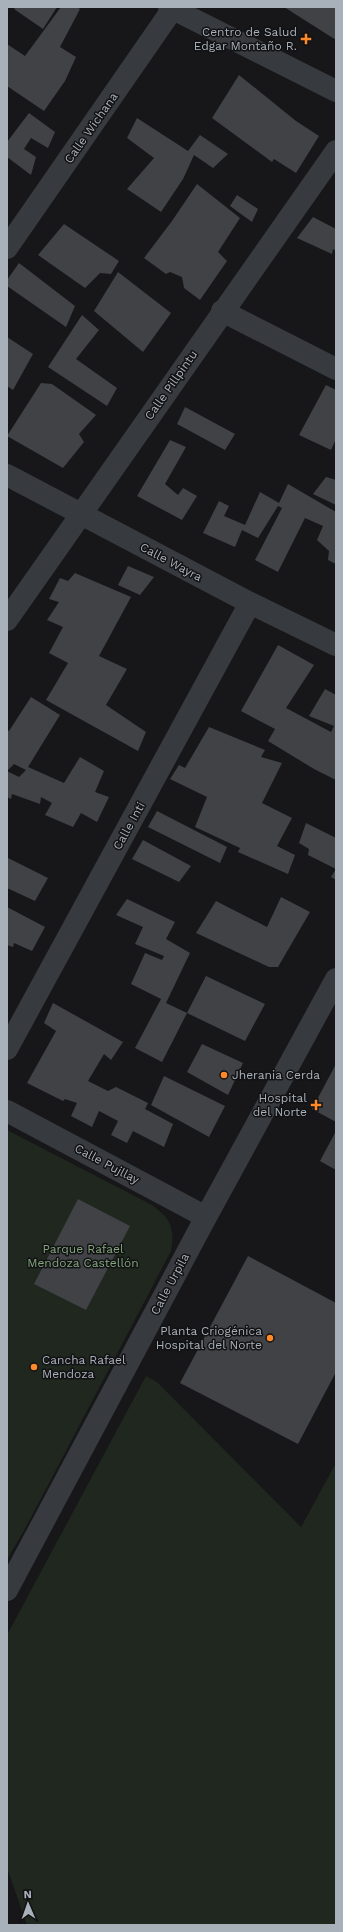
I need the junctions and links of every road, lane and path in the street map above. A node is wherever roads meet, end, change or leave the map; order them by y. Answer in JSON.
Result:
{"nodes":[{"id":1,"x":172,"y":8,"type":"edge"},
{"id":2,"x":336,"y":91,"type":"edge"},
{"id":3,"x":336,"y":151,"type":"edge"},
{"id":4,"x":7,"y":248,"type":"edge"},
{"id":5,"x":222,"y":311,"type":"junction"},
{"id":6,"x":336,"y":369,"type":"edge"},
{"id":7,"x":7,"y":475,"type":"edge"},
{"id":8,"x":80,"y":514,"type":"junction"},
{"id":9,"x":250,"y":603,"type":"junction"},
{"id":10,"x":7,"y":620,"type":"edge"},
{"id":11,"x":336,"y":645,"type":"edge"},
{"id":12,"x":336,"y":979,"type":"edge"},
{"id":13,"x":7,"y":1049,"type":"edge"},
{"id":14,"x":7,"y":1111,"type":"edge"},
{"id":15,"x":206,"y":1217,"type":"junction"},
{"id":16,"x":7,"y":1590,"type":"edge"}],
"edges":[{"from":1,"to":2,"type":"street"},
{"from":1,"to":4,"type":"street","name":"Calle Wichana"},
{"from":3,"to":5,"type":"street","name":"Calle Pillpintu"},
{"from":5,"to":6,"type":"street"},
{"from":5,"to":8,"type":"street","name":"Calle Pillpintu"},
{"from":7,"to":8,"type":"street","name":"Calle Wayra"},
{"from":8,"to":9,"type":"street","name":"Calle Wayra"},
{"from":8,"to":10,"type":"street","name":"Calle Pillpintu"},
{"from":9,"to":11,"type":"street","name":"Calle Wayra"},
{"from":9,"to":13,"type":"street","name":"Calle Inti"},
{"from":12,"to":15,"type":"street","name":"Calle Urpila"},
{"from":14,"to":15,"type":"street","name":"Calle Pujllay"},
{"from":15,"to":16,"type":"street","name":"Calle Urpila"}]}
